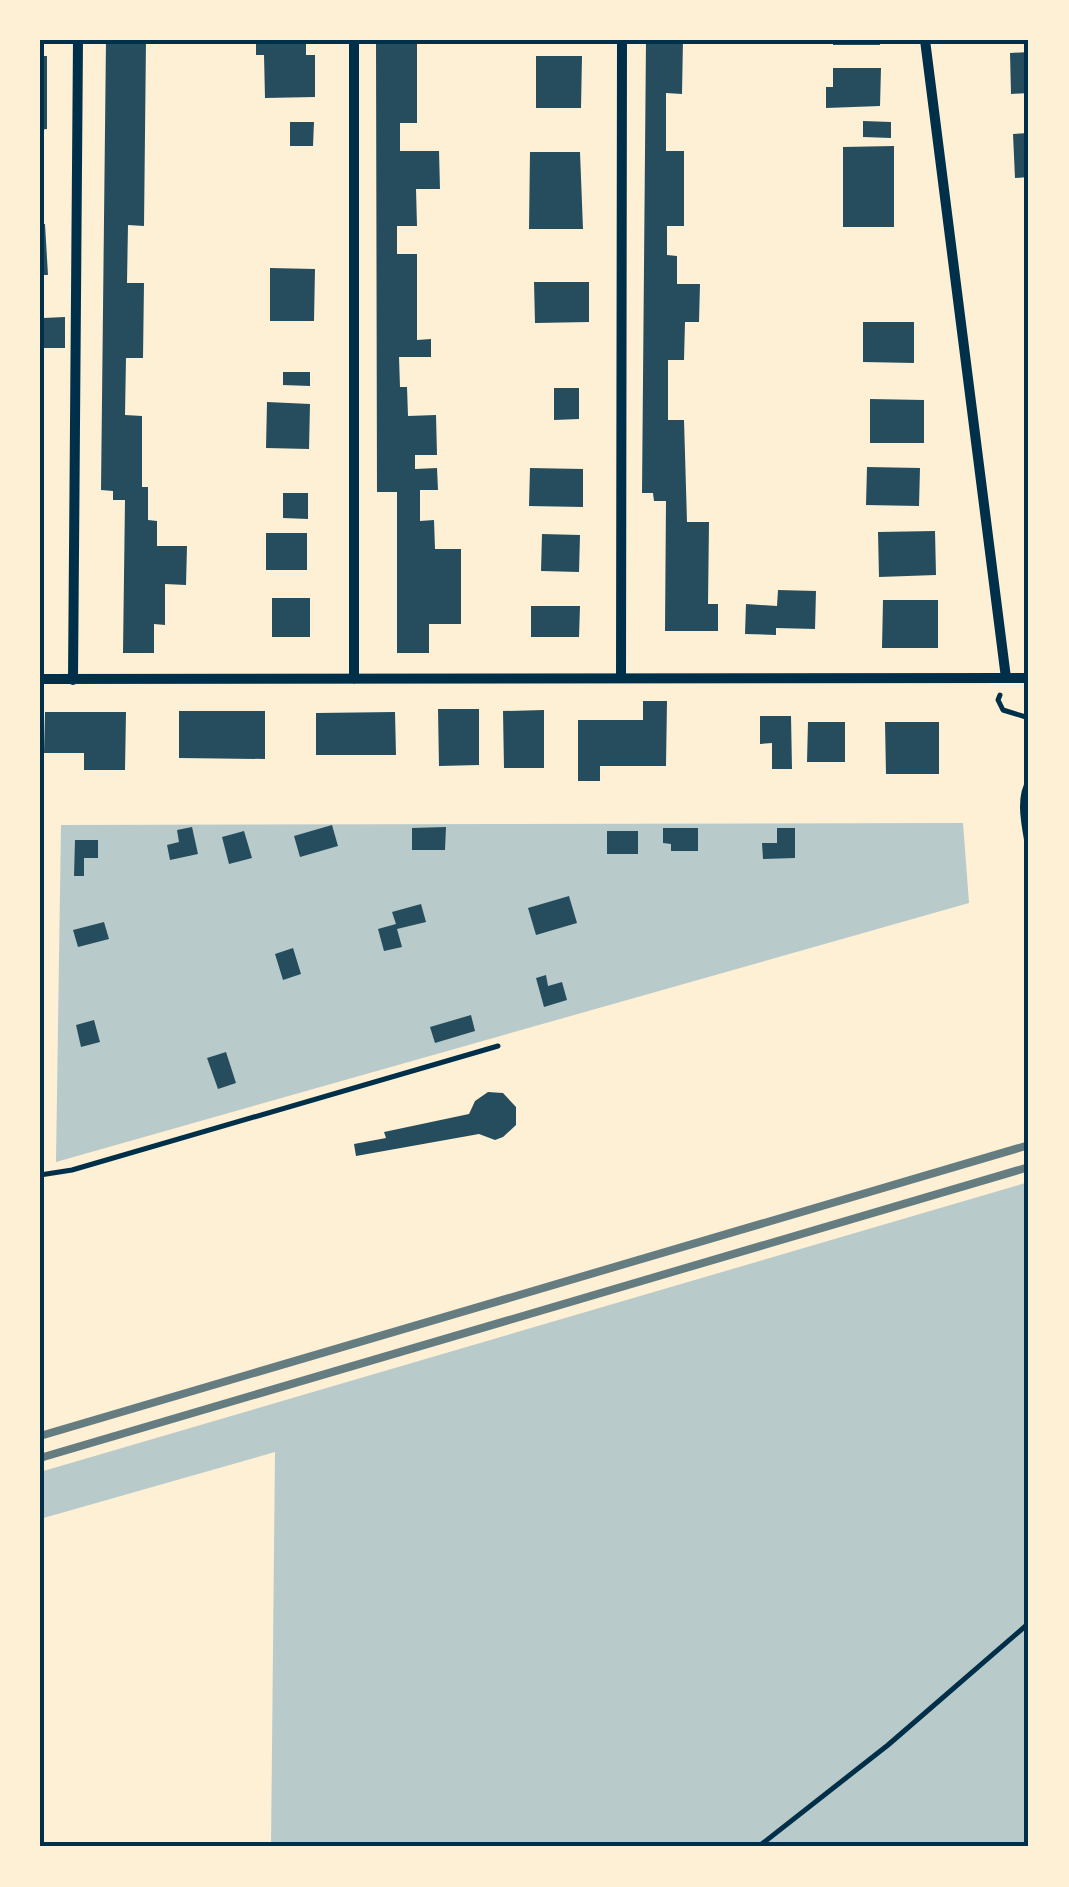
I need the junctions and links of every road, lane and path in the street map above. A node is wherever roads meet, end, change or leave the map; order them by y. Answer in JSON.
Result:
{"nodes":[{"id":1,"x":78,"y":40,"type":"edge"},
{"id":2,"x":354,"y":40,"type":"edge"},
{"id":3,"x":622,"y":40,"type":"edge"},
{"id":4,"x":925,"y":40,"type":"edge"},
{"id":5,"x":621,"y":678,"type":"junction"},
{"id":6,"x":1006,"y":678,"type":"junction"},
{"id":7,"x":1029,"y":678,"type":"edge"},
{"id":8,"x":40,"y":679,"type":"edge"},
{"id":9,"x":354,"y":679,"type":"junction"},
{"id":10,"x":73,"y":680,"type":"junction"},
{"id":11,"x":1029,"y":718,"type":"edge"},
{"id":12,"x":1029,"y":780,"type":"edge"},
{"id":13,"x":1029,"y":855,"type":"edge"},
{"id":14,"x":498,"y":1046,"type":"dead end"},
{"id":15,"x":40,"y":1174,"type":"edge"},
{"id":16,"x":1029,"y":1623,"type":"edge"},
{"id":17,"x":758,"y":1847,"type":"edge"}],
"edges":[{"from":1,"to":10,"type":"street"},
{"from":2,"to":9,"type":"street"},
{"from":3,"to":5,"type":"street"},
{"from":4,"to":6,"type":"street"},
{"from":5,"to":6,"type":"street"},
{"from":5,"to":9,"type":"street"},
{"from":6,"to":7,"type":"street"},
{"from":6,"to":11,"type":"path"},
{"from":8,"to":10,"type":"street"},
{"from":9,"to":10,"type":"street"},
{"from":12,"to":13,"type":"path"},
{"from":14,"to":15,"type":"path"},
{"from":16,"to":17,"type":"path"}]}
